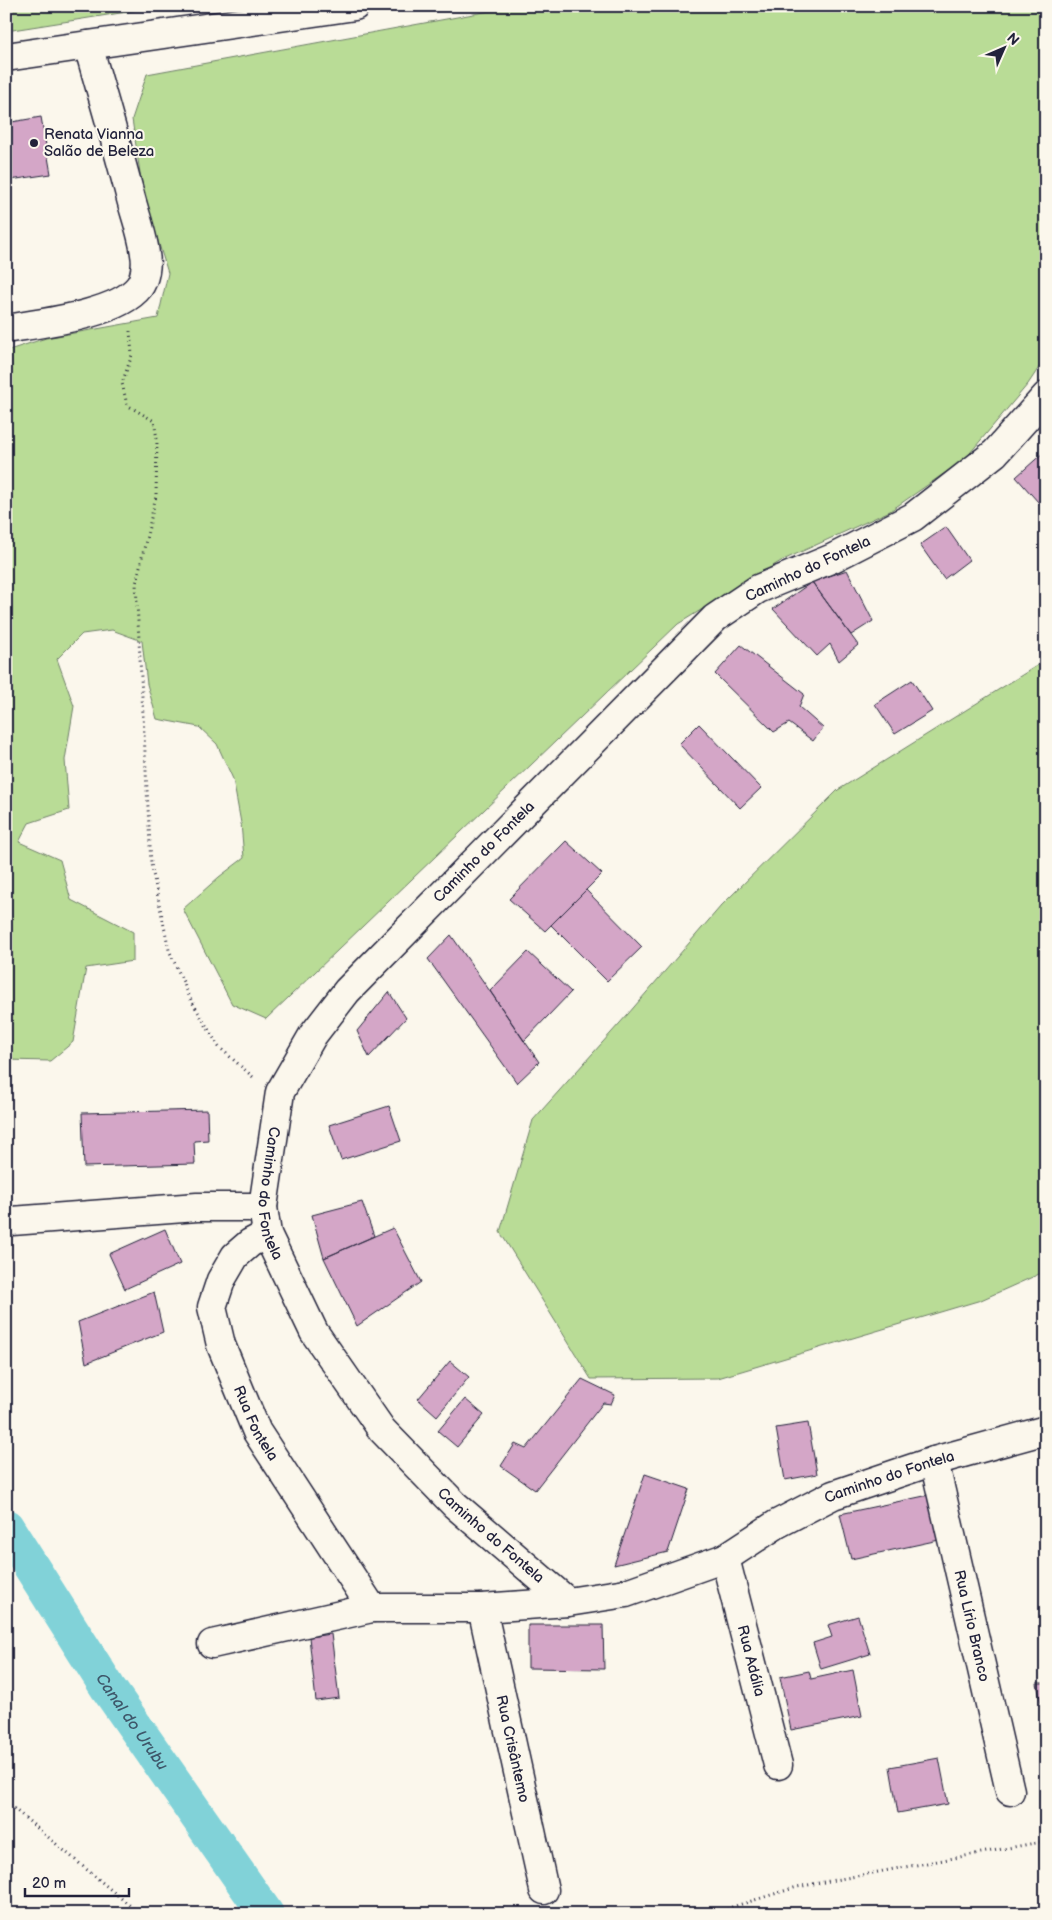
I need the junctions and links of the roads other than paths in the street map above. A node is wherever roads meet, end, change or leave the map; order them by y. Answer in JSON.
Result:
{"nodes":[{"id":1,"x":354,"y":6,"type":"edge"},
{"id":2,"x":88,"y":45,"type":"junction"},
{"id":3,"x":6,"y":57,"type":"edge"},
{"id":4,"x":6,"y":328,"type":"edge"},
{"id":5,"x":1046,"y":396,"type":"edge"},
{"id":6,"x":264,"y":1207,"type":"junction"},
{"id":7,"x":12,"y":1221,"type":"dead end"},
{"id":8,"x":267,"y":1234,"type":"junction"},
{"id":9,"x":1046,"y":1430,"type":"edge"},
{"id":10,"x":934,"y":1461,"type":"junction"},
{"id":11,"x":725,"y":1558,"type":"junction"},
{"id":12,"x":568,"y":1602,"type":"junction"},
{"id":13,"x":372,"y":1608,"type":"junction"},
{"id":14,"x":482,"y":1608,"type":"junction"},
{"id":15,"x":212,"y":1644,"type":"dead end"},
{"id":16,"x":778,"y":1765,"type":"dead end"},
{"id":17,"x":1010,"y":1791,"type":"dead end"},
{"id":18,"x":544,"y":1890,"type":"dead end"}],
"edges":[{"from":1,"to":2,"type":"street"},
{"from":2,"to":3,"type":"street"},
{"from":2,"to":4,"type":"street"},
{"from":5,"to":6,"type":"street","name":"Caminho do Fontela"},
{"from":6,"to":7,"type":"street"},
{"from":6,"to":8,"type":"street","name":"Caminho do Fontela"},
{"from":8,"to":12,"type":"street","name":"Caminho do Fontela"},
{"from":8,"to":13,"type":"street","name":"Rua Fontela"},
{"from":9,"to":10,"type":"street","name":"Caminho do Fontela"},
{"from":10,"to":11,"type":"street","name":"Caminho do Fontela"},
{"from":10,"to":17,"type":"street","name":"Rua Lírio Branco"},
{"from":11,"to":12,"type":"street","name":"Caminho do Fontela"},
{"from":11,"to":16,"type":"street","name":"Rua Adália"},
{"from":12,"to":14,"type":"street"},
{"from":13,"to":14,"type":"street"},
{"from":13,"to":15,"type":"street"},
{"from":14,"to":18,"type":"street","name":"Rua Crisântemo"}]}
